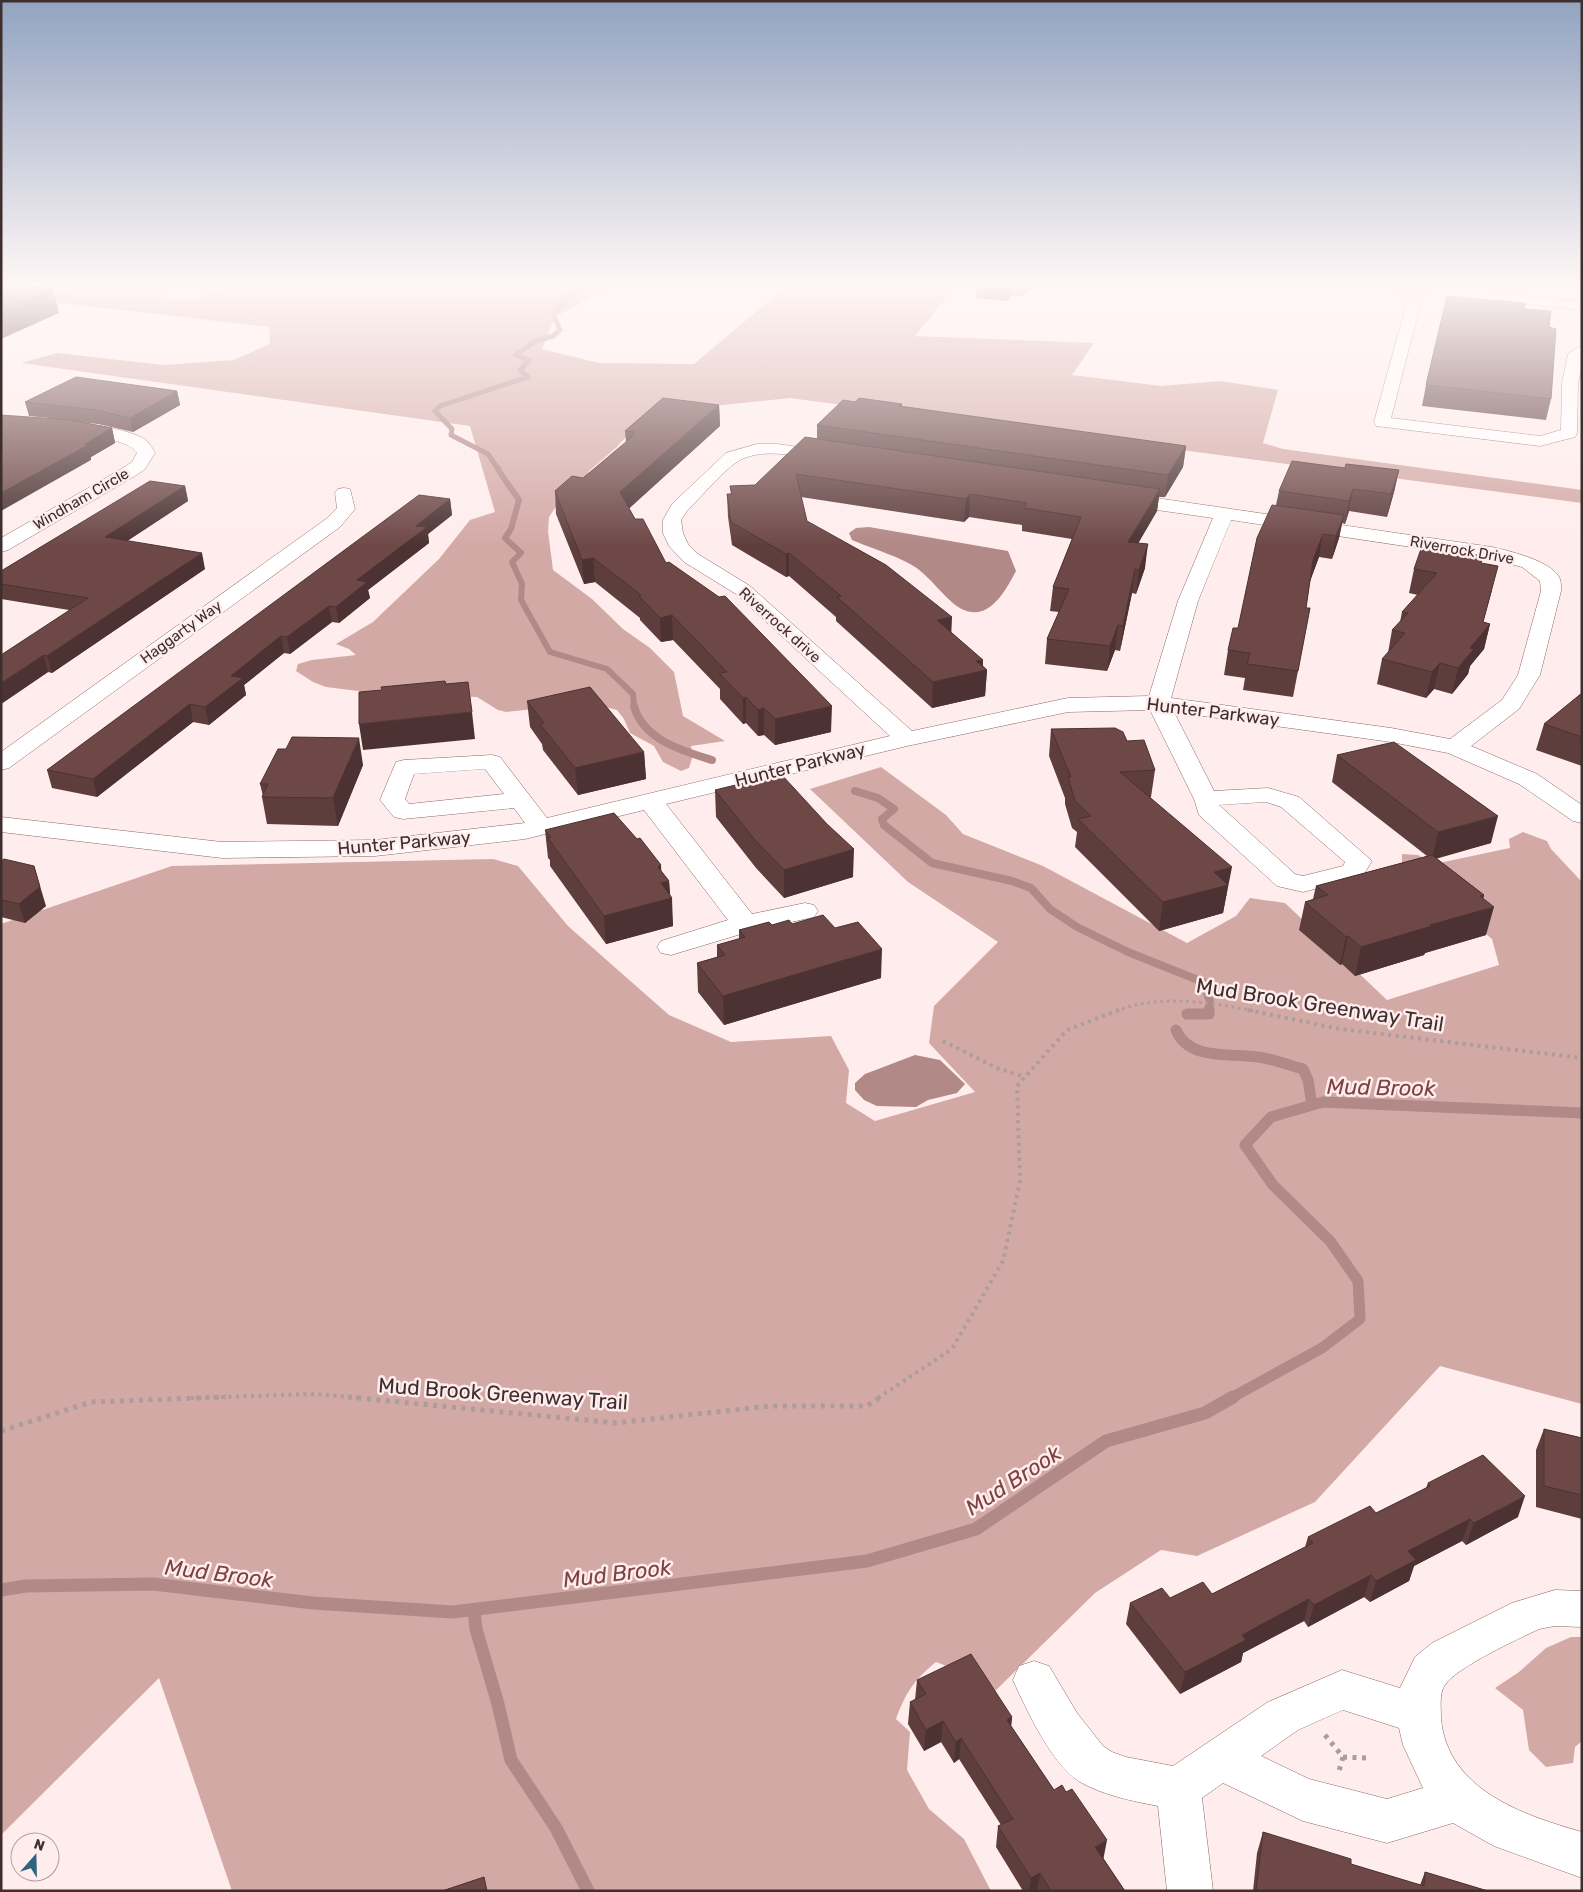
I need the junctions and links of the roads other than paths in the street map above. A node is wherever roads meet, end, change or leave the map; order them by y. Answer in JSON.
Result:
{"nodes":[{"id":1,"x":1396,"y":370,"type":"edge"},
{"id":2,"x":1573,"y":370,"type":"edge"},
{"id":3,"x":1,"y":422,"type":"edge"},
{"id":4,"x":849,"y":459,"type":"edge"},
{"id":5,"x":344,"y":493,"type":"dead end"},
{"id":6,"x":1105,"y":496,"type":"edge"},
{"id":7,"x":1224,"y":514,"type":"junction"},
{"id":8,"x":1,"y":546,"type":"edge"},
{"id":9,"x":1158,"y":702,"type":"junction"},
{"id":10,"x":907,"y":739,"type":"junction"},
{"id":11,"x":1454,"y":747,"type":"junction"},
{"id":12,"x":1,"y":763,"type":"edge"},
{"id":13,"x":1206,"y":799,"type":"junction"},
{"id":14,"x":520,"y":800,"type":"dead end"},
{"id":15,"x":651,"y":802,"type":"junction"},
{"id":16,"x":1582,"y":816,"type":"edge"},
{"id":17,"x":1,"y":824,"type":"edge"},
{"id":18,"x":541,"y":828,"type":"junction"},
{"id":19,"x":805,"y":911,"type":"dead end"},
{"id":20,"x":745,"y":924,"type":"junction"},
{"id":21,"x":671,"y":947,"type":"dead end"},
{"id":22,"x":1582,"y":1609,"type":"edge"},
{"id":23,"x":1034,"y":1680,"type":"dead end"},
{"id":24,"x":1418,"y":1714,"type":"junction"},
{"id":25,"x":1220,"y":1759,"type":"junction"},
{"id":26,"x":1178,"y":1788,"type":"junction"},
{"id":27,"x":1459,"y":1799,"type":"junction"},
{"id":28,"x":1582,"y":1855,"type":"edge"},
{"id":29,"x":1190,"y":1891,"type":"edge"}],
"edges":[{"from":1,"to":2,"type":"street"},
{"from":3,"to":8,"type":"street","name":"Windham Circle"},
{"from":4,"to":10,"type":"street","name":"Riverrock drive"},
{"from":5,"to":12,"type":"street","name":"Haggarty Way"},
{"from":6,"to":7,"type":"street"},
{"from":7,"to":9,"type":"street"},
{"from":7,"to":11,"type":"street","name":"Riverrock Drive"},
{"from":9,"to":10,"type":"street","name":"Hunter Parkway"},
{"from":9,"to":11,"type":"street","name":"Hunter Parkway"},
{"from":9,"to":13,"type":"street"},
{"from":10,"to":15,"type":"street","name":"Hunter Parkway"},
{"from":11,"to":16,"type":"street","name":"Hunter Parkway"},
{"from":13,"to":13,"type":"street"},
{"from":14,"to":18,"type":"street"},
{"from":15,"to":18,"type":"street","name":"Hunter Parkway"},
{"from":15,"to":20,"type":"street"},
{"from":17,"to":18,"type":"street","name":"Hunter Parkway"},
{"from":19,"to":20,"type":"street"},
{"from":20,"to":21,"type":"street"},
{"from":22,"to":24,"type":"street"},
{"from":23,"to":26,"type":"street"},
{"from":24,"to":25,"type":"street"},
{"from":24,"to":27,"type":"street"},
{"from":25,"to":26,"type":"street"},
{"from":25,"to":27,"type":"street"},
{"from":26,"to":29,"type":"street"},
{"from":27,"to":28,"type":"street"}]}
